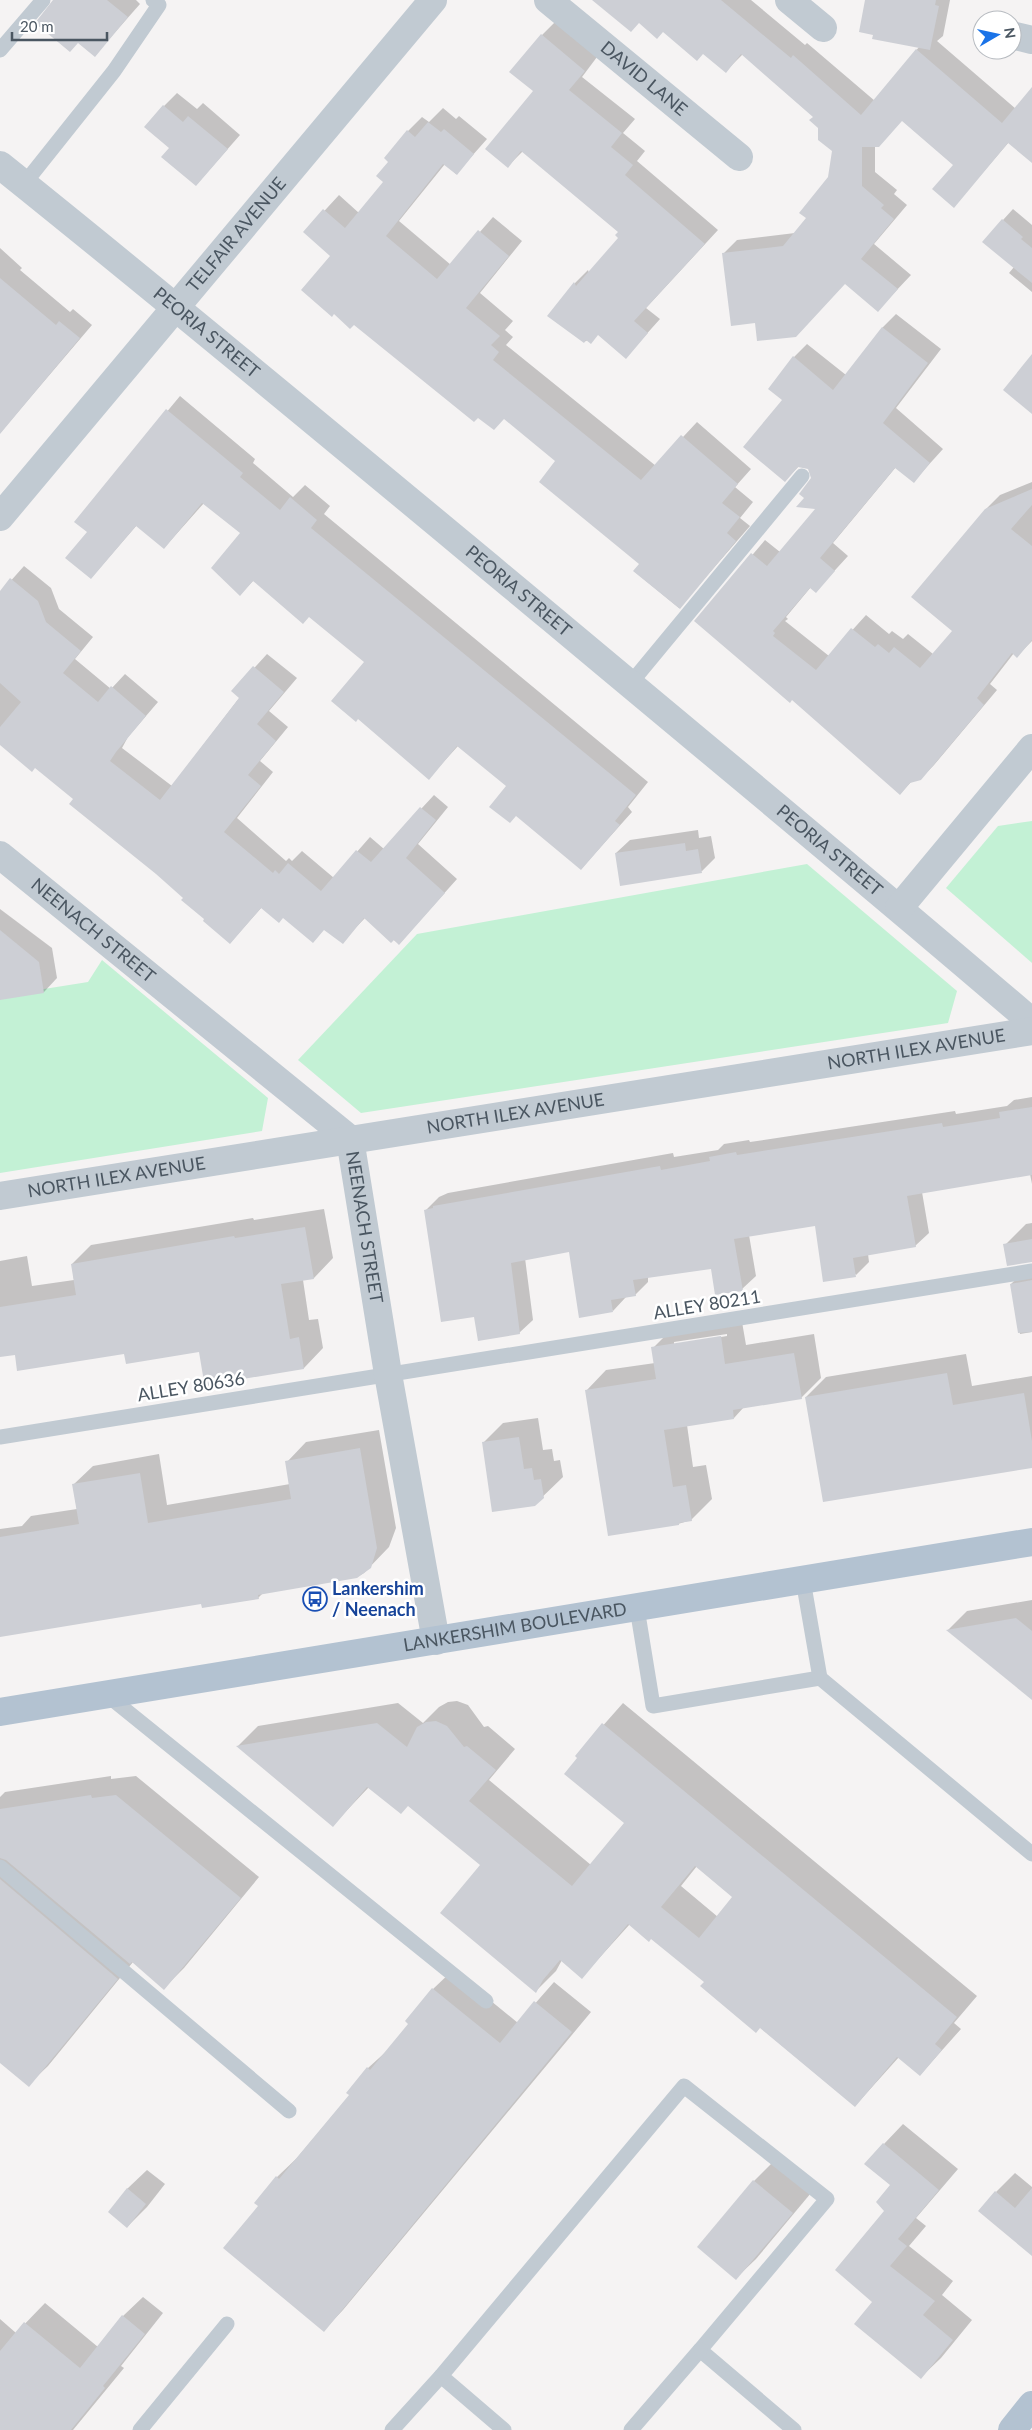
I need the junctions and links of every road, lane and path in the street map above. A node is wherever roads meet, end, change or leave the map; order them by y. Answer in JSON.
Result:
{"nodes":[{"id":1,"x":43,"y":0,"type":"edge"},
{"id":2,"x":153,"y":0,"type":"edge"},
{"id":3,"x":432,"y":0,"type":"edge"},
{"id":4,"x":548,"y":0,"type":"edge"},
{"id":5,"x":0,"y":50,"type":"edge"},
{"id":6,"x":739,"y":157,"type":"dead end"},
{"id":7,"x":0,"y":165,"type":"edge"},
{"id":8,"x":24,"y":184,"type":"junction"},
{"id":9,"x":177,"y":307,"type":"junction"},
{"id":10,"x":802,"y":476,"type":"dead end"},
{"id":11,"x":0,"y":517,"type":"edge"},
{"id":12,"x":630,"y":684,"type":"junction"},
{"id":13,"x":1032,"y":748,"type":"edge"},
{"id":14,"x":0,"y":855,"type":"edge"},
{"id":15,"x":899,"y":908,"type":"junction"},
{"id":16,"x":1032,"y":1022,"type":"edge"},
{"id":17,"x":1032,"y":1031,"type":"edge"},
{"id":18,"x":350,"y":1139,"type":"junction"},
{"id":19,"x":0,"y":1196,"type":"edge"},
{"id":20,"x":1032,"y":1271,"type":"edge"},
{"id":21,"x":388,"y":1374,"type":"junction"},
{"id":22,"x":0,"y":1437,"type":"edge"},
{"id":23,"x":1032,"y":1542,"type":"edge"},
{"id":24,"x":803,"y":1580,"type":"junction"},
{"id":25,"x":637,"y":1608,"type":"junction"},
{"id":26,"x":436,"y":1641,"type":"junction"},
{"id":27,"x":820,"y":1678,"type":"junction"},
{"id":28,"x":107,"y":1695,"type":"junction"},
{"id":29,"x":0,"y":1712,"type":"edge"},
{"id":30,"x":1032,"y":1854,"type":"edge"},
{"id":31,"x":0,"y":1868,"type":"edge"},
{"id":32,"x":486,"y":2001,"type":"dead end"},
{"id":33,"x":289,"y":2111,"type":"dead end"},
{"id":34,"x":227,"y":2324,"type":"dead end"},
{"id":35,"x":700,"y":2350,"type":"junction"},
{"id":36,"x":441,"y":2376,"type":"junction"},
{"id":37,"x":1032,"y":2405,"type":"edge"},
{"id":38,"x":140,"y":2430,"type":"edge"},
{"id":39,"x":392,"y":2430,"type":"edge"},
{"id":40,"x":504,"y":2430,"type":"edge"},
{"id":41,"x":630,"y":2430,"type":"edge"},
{"id":42,"x":794,"y":2430,"type":"edge"},
{"id":43,"x":1012,"y":2430,"type":"edge"}],
"edges":[{"from":1,"to":5,"type":"lane"},
{"from":2,"to":8,"type":"lane"},
{"from":3,"to":9,"type":"street","name":"TELFAIR AVENUE"},
{"from":4,"to":6,"type":"street","name":"DAVID LANE"},
{"from":7,"to":8,"type":"street","name":"PEORIA STREET"},
{"from":8,"to":9,"type":"street","name":"PEORIA STREET"},
{"from":9,"to":11,"type":"street","name":"TELFAIR AVENUE"},
{"from":9,"to":12,"type":"street","name":"PEORIA STREET"},
{"from":10,"to":12,"type":"lane"},
{"from":12,"to":15,"type":"street","name":"PEORIA STREET"},
{"from":13,"to":15,"type":"street"},
{"from":14,"to":18,"type":"street","name":"NEENACH STREET"},
{"from":15,"to":16,"type":"street","name":"PEORIA STREET"},
{"from":17,"to":18,"type":"street","name":"NORTH ILEX AVENUE"},
{"from":18,"to":19,"type":"street","name":"NORTH ILEX AVENUE"},
{"from":18,"to":21,"type":"street","name":"NEENACH STREET"},
{"from":20,"to":21,"type":"lane","name":"ALLEY 80211"},
{"from":21,"to":22,"type":"lane","name":"ALLEY 80636"},
{"from":21,"to":26,"type":"street","name":"NEENACH STREET"},
{"from":23,"to":24,"type":"main road","name":"LANKERSHIM BOULEVARD"},
{"from":24,"to":25,"type":"main road","name":"LANKERSHIM BOULEVARD"},
{"from":24,"to":27,"type":"lane"},
{"from":25,"to":26,"type":"main road","name":"LANKERSHIM BOULEVARD"},
{"from":25,"to":27,"type":"lane"},
{"from":26,"to":28,"type":"main road","name":"LANKERSHIM BOULEVARD"},
{"from":27,"to":30,"type":"lane"},
{"from":28,"to":29,"type":"main road","name":"LANKERSHIM BOULEVARD"},
{"from":28,"to":32,"type":"lane"},
{"from":31,"to":33,"type":"lane"},
{"from":34,"to":38,"type":"lane"},
{"from":35,"to":36,"type":"lane"},
{"from":35,"to":41,"type":"lane"},
{"from":35,"to":42,"type":"lane"},
{"from":36,"to":39,"type":"lane"},
{"from":36,"to":40,"type":"lane"},
{"from":37,"to":43,"type":"main road"}]}
